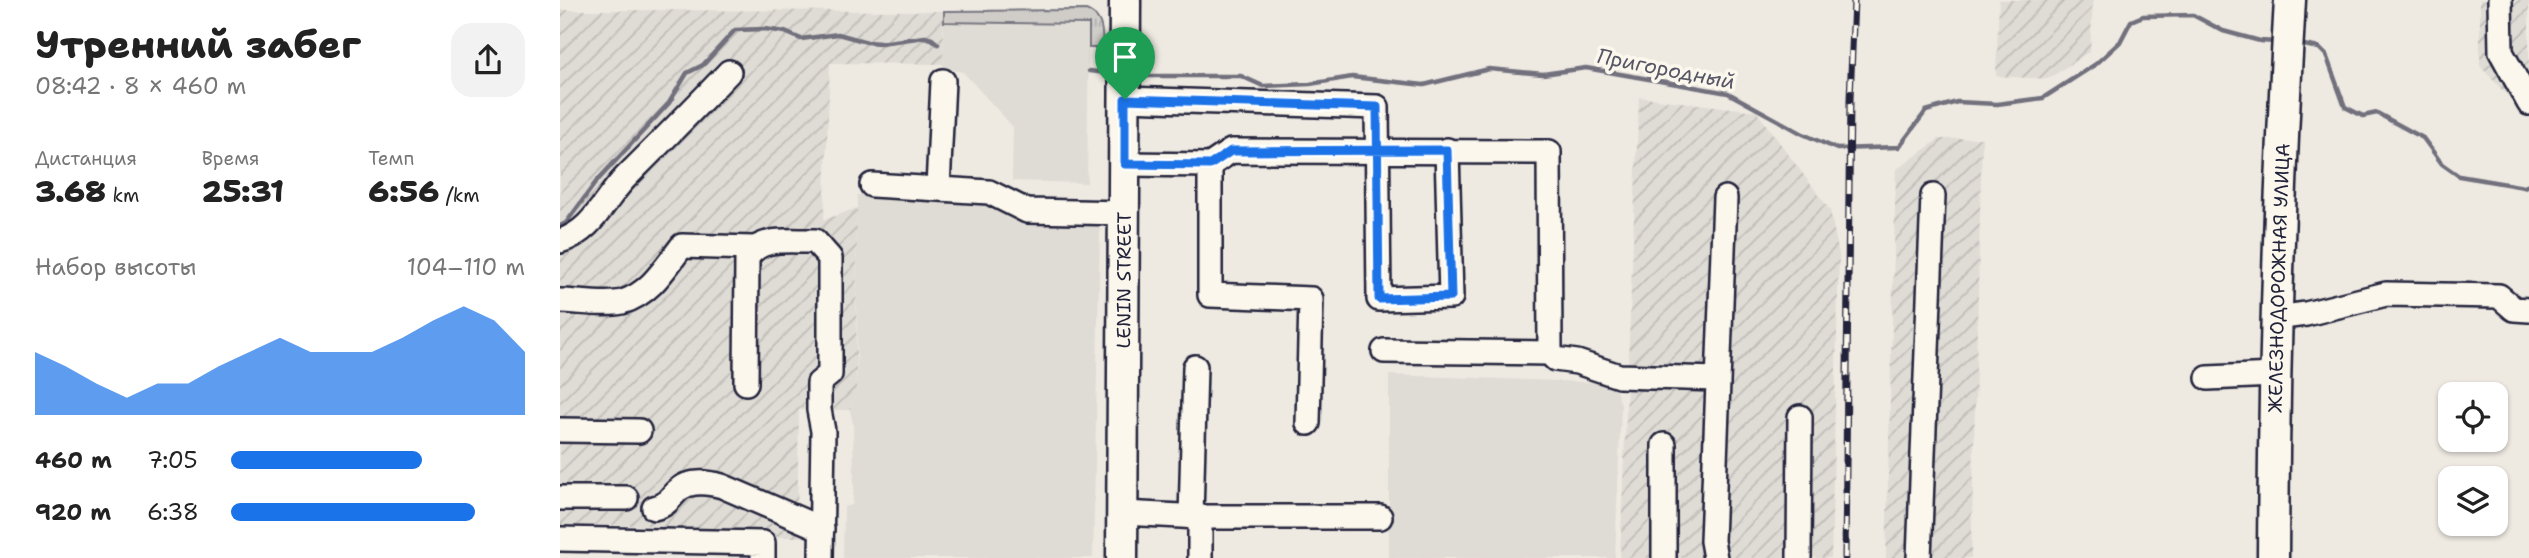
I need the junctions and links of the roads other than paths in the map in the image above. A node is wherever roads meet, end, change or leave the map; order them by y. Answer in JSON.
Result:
{"nodes":[{"id":1,"x":1125,"y":0,"type":"edge"},
{"id":2,"x":2290,"y":0,"type":"edge"},
{"id":3,"x":2500,"y":0,"type":"edge"},
{"id":4,"x":729,"y":72,"type":"dead end"},
{"id":5,"x":943,"y":81,"type":"dead end"},
{"id":6,"x":1126,"y":81,"type":"junction"},
{"id":7,"x":2529,"y":103,"type":"edge"},
{"id":8,"x":1377,"y":150,"type":"junction"},
{"id":9,"x":1447,"y":150,"type":"junction"},
{"id":10,"x":1125,"y":164,"type":"junction"},
{"id":11,"x":1210,"y":165,"type":"junction"},
{"id":12,"x":872,"y":185,"type":"dead end"},
{"id":13,"x":938,"y":188,"type":"junction"},
{"id":14,"x":1933,"y":196,"type":"dead end"},
{"id":15,"x":1725,"y":198,"type":"dead end"},
{"id":16,"x":1125,"y":213,"type":"junction"},
{"id":17,"x":560,"y":241,"type":"edge"},
{"id":18,"x":752,"y":248,"type":"junction"},
{"id":19,"x":560,"y":301,"type":"edge"},
{"id":20,"x":2529,"y":310,"type":"edge"},
{"id":21,"x":2276,"y":318,"type":"junction"},
{"id":22,"x":1384,"y":351,"type":"dead end"},
{"id":23,"x":1550,"y":353,"type":"junction"},
{"id":24,"x":1195,"y":367,"type":"dead end"},
{"id":25,"x":2274,"y":375,"type":"junction"},
{"id":26,"x":2208,"y":378,"type":"dead end"},
{"id":27,"x":1717,"y":379,"type":"junction"},
{"id":28,"x":746,"y":383,"type":"dead end"},
{"id":29,"x":1800,"y":417,"type":"dead end"},
{"id":30,"x":1308,"y":423,"type":"dead end"},
{"id":31,"x":560,"y":429,"type":"edge"},
{"id":32,"x":639,"y":431,"type":"dead end"},
{"id":33,"x":1664,"y":445,"type":"dead end"},
{"id":34,"x":560,"y":498,"type":"edge"},
{"id":35,"x":626,"y":499,"type":"dead end"},
{"id":36,"x":654,"y":508,"type":"dead end"},
{"id":37,"x":1123,"y":513,"type":"junction"},
{"id":38,"x":1196,"y":517,"type":"junction"},
{"id":39,"x":1380,"y":517,"type":"dead end"},
{"id":40,"x":821,"y":529,"type":"junction"},
{"id":41,"x":560,"y":539,"type":"edge"},
{"id":42,"x":763,"y":558,"type":"edge"},
{"id":43,"x":821,"y":558,"type":"edge"},
{"id":44,"x":1122,"y":558,"type":"edge"},
{"id":45,"x":1200,"y":558,"type":"edge"},
{"id":46,"x":1664,"y":558,"type":"edge"},
{"id":47,"x":1715,"y":558,"type":"edge"},
{"id":48,"x":1799,"y":558,"type":"edge"},
{"id":49,"x":1919,"y":558,"type":"edge"},
{"id":50,"x":2273,"y":558,"type":"edge"}],
"edges":[{"from":1,"to":6,"type":"main road","name":"LENIN STREET"},
{"from":2,"to":21,"type":"main road","name":"ЖЕЛЕЗНОДОРОЖНАЯ УЛИЦА"},
{"from":3,"to":7,"type":"street"},
{"from":4,"to":17,"type":"street"},
{"from":5,"to":13,"type":"street"},
{"from":6,"to":8,"type":"street"},
{"from":6,"to":10,"type":"main road","name":"LENIN STREET"},
{"from":8,"to":9,"type":"street"},
{"from":8,"to":9,"type":"street"},
{"from":8,"to":11,"type":"street"},
{"from":9,"to":23,"type":"street"},
{"from":10,"to":11,"type":"street"},
{"from":10,"to":16,"type":"main road","name":"LENIN STREET"},
{"from":11,"to":30,"type":"street"},
{"from":12,"to":13,"type":"street"},
{"from":13,"to":16,"type":"street"},
{"from":14,"to":49,"type":"street"},
{"from":15,"to":27,"type":"street"},
{"from":16,"to":37,"type":"main road","name":"LENIN STREET"},
{"from":18,"to":19,"type":"street"},
{"from":18,"to":28,"type":"street"},
{"from":18,"to":40,"type":"street"},
{"from":20,"to":21,"type":"street"},
{"from":21,"to":25,"type":"main road","name":"ЖЕЛЕЗНОДОРОЖНАЯ УЛИЦА"},
{"from":22,"to":23,"type":"street"},
{"from":23,"to":27,"type":"street"},
{"from":24,"to":38,"type":"street"},
{"from":25,"to":26,"type":"street"},
{"from":25,"to":50,"type":"main road","name":"ЖЕЛЕЗНОДОРОЖНАЯ УЛИЦА"},
{"from":27,"to":47,"type":"street"},
{"from":29,"to":48,"type":"street"},
{"from":31,"to":32,"type":"street"},
{"from":33,"to":46,"type":"street"},
{"from":34,"to":35,"type":"street"},
{"from":36,"to":40,"type":"street"},
{"from":37,"to":38,"type":"street"},
{"from":37,"to":44,"type":"main road","name":"LENIN STREET"},
{"from":38,"to":39,"type":"street"},
{"from":38,"to":45,"type":"street"},
{"from":40,"to":43,"type":"street"},
{"from":41,"to":42,"type":"street"}]}
